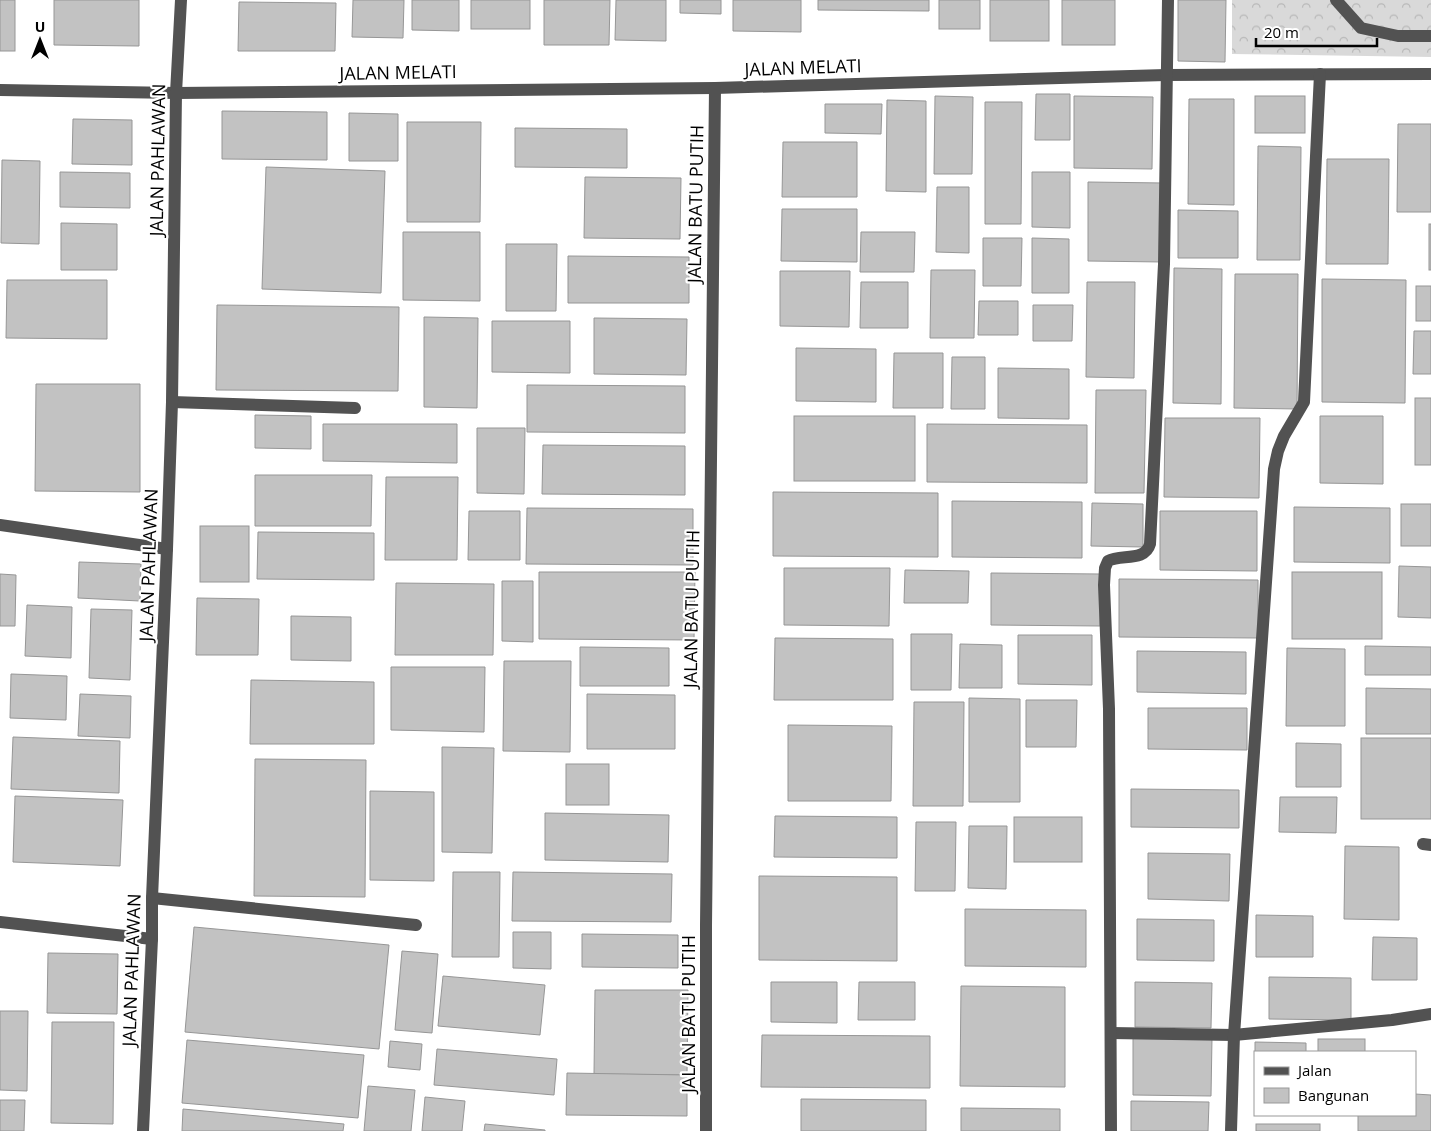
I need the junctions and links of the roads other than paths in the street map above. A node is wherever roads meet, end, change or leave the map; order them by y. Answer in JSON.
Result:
{"nodes":[{"id":1,"x":181,"y":0,"type":"edge"},
{"id":2,"x":1168,"y":0,"type":"edge"},
{"id":3,"x":1336,"y":0,"type":"edge"},
{"id":4,"x":1431,"y":36,"type":"edge"},
{"id":5,"x":1320,"y":74,"type":"junction"},
{"id":6,"x":1431,"y":74,"type":"edge"},
{"id":7,"x":1166,"y":75,"type":"junction"},
{"id":8,"x":715,"y":88,"type":"junction"},
{"id":9,"x":0,"y":90,"type":"edge"},
{"id":10,"x":176,"y":93,"type":"junction"},
{"id":11,"x":172,"y":402,"type":"junction"},
{"id":12,"x":355,"y":408,"type":"dead end"},
{"id":13,"x":0,"y":525,"type":"edge"},
{"id":14,"x":167,"y":549,"type":"junction"},
{"id":15,"x":152,"y":898,"type":"junction"},
{"id":16,"x":0,"y":922,"type":"edge"},
{"id":17,"x":416,"y":925,"type":"dead end"},
{"id":18,"x":152,"y":939,"type":"junction"},
{"id":19,"x":1431,"y":1014,"type":"edge"},
{"id":20,"x":1111,"y":1033,"type":"junction"},
{"id":21,"x":1234,"y":1035,"type":"junction"},
{"id":22,"x":143,"y":1131,"type":"edge"},
{"id":23,"x":706,"y":1131,"type":"edge"},
{"id":24,"x":1111,"y":1131,"type":"edge"},
{"id":25,"x":1231,"y":1131,"type":"edge"}],
"edges":[{"from":1,"to":10,"type":"street","name":"JALAN PAHLAWAN"},
{"from":2,"to":7,"type":"street"},
{"from":3,"to":4,"type":"street"},
{"from":5,"to":6,"type":"street","name":"JALAN MELATI"},
{"from":5,"to":7,"type":"street","name":"JALAN MELATI"},
{"from":5,"to":21,"type":"street"},
{"from":7,"to":8,"type":"street","name":"JALAN MELATI"},
{"from":7,"to":20,"type":"street"},
{"from":8,"to":10,"type":"street","name":"JALAN MELATI"},
{"from":8,"to":23,"type":"street","name":"JALAN BATU PUTIH"},
{"from":9,"to":10,"type":"street","name":"JALAN MELATI"},
{"from":10,"to":11,"type":"street","name":"JALAN PAHLAWAN"},
{"from":11,"to":12,"type":"street"},
{"from":11,"to":14,"type":"street","name":"JALAN PAHLAWAN"},
{"from":13,"to":14,"type":"street"},
{"from":14,"to":15,"type":"street","name":"JALAN PAHLAWAN"},
{"from":15,"to":17,"type":"street"},
{"from":15,"to":18,"type":"street","name":"JALAN PAHLAWAN"},
{"from":16,"to":18,"type":"street"},
{"from":18,"to":22,"type":"street","name":"JALAN PAHLAWAN"},
{"from":19,"to":21,"type":"street"},
{"from":20,"to":21,"type":"street"},
{"from":20,"to":24,"type":"street"},
{"from":21,"to":25,"type":"street"}]}
